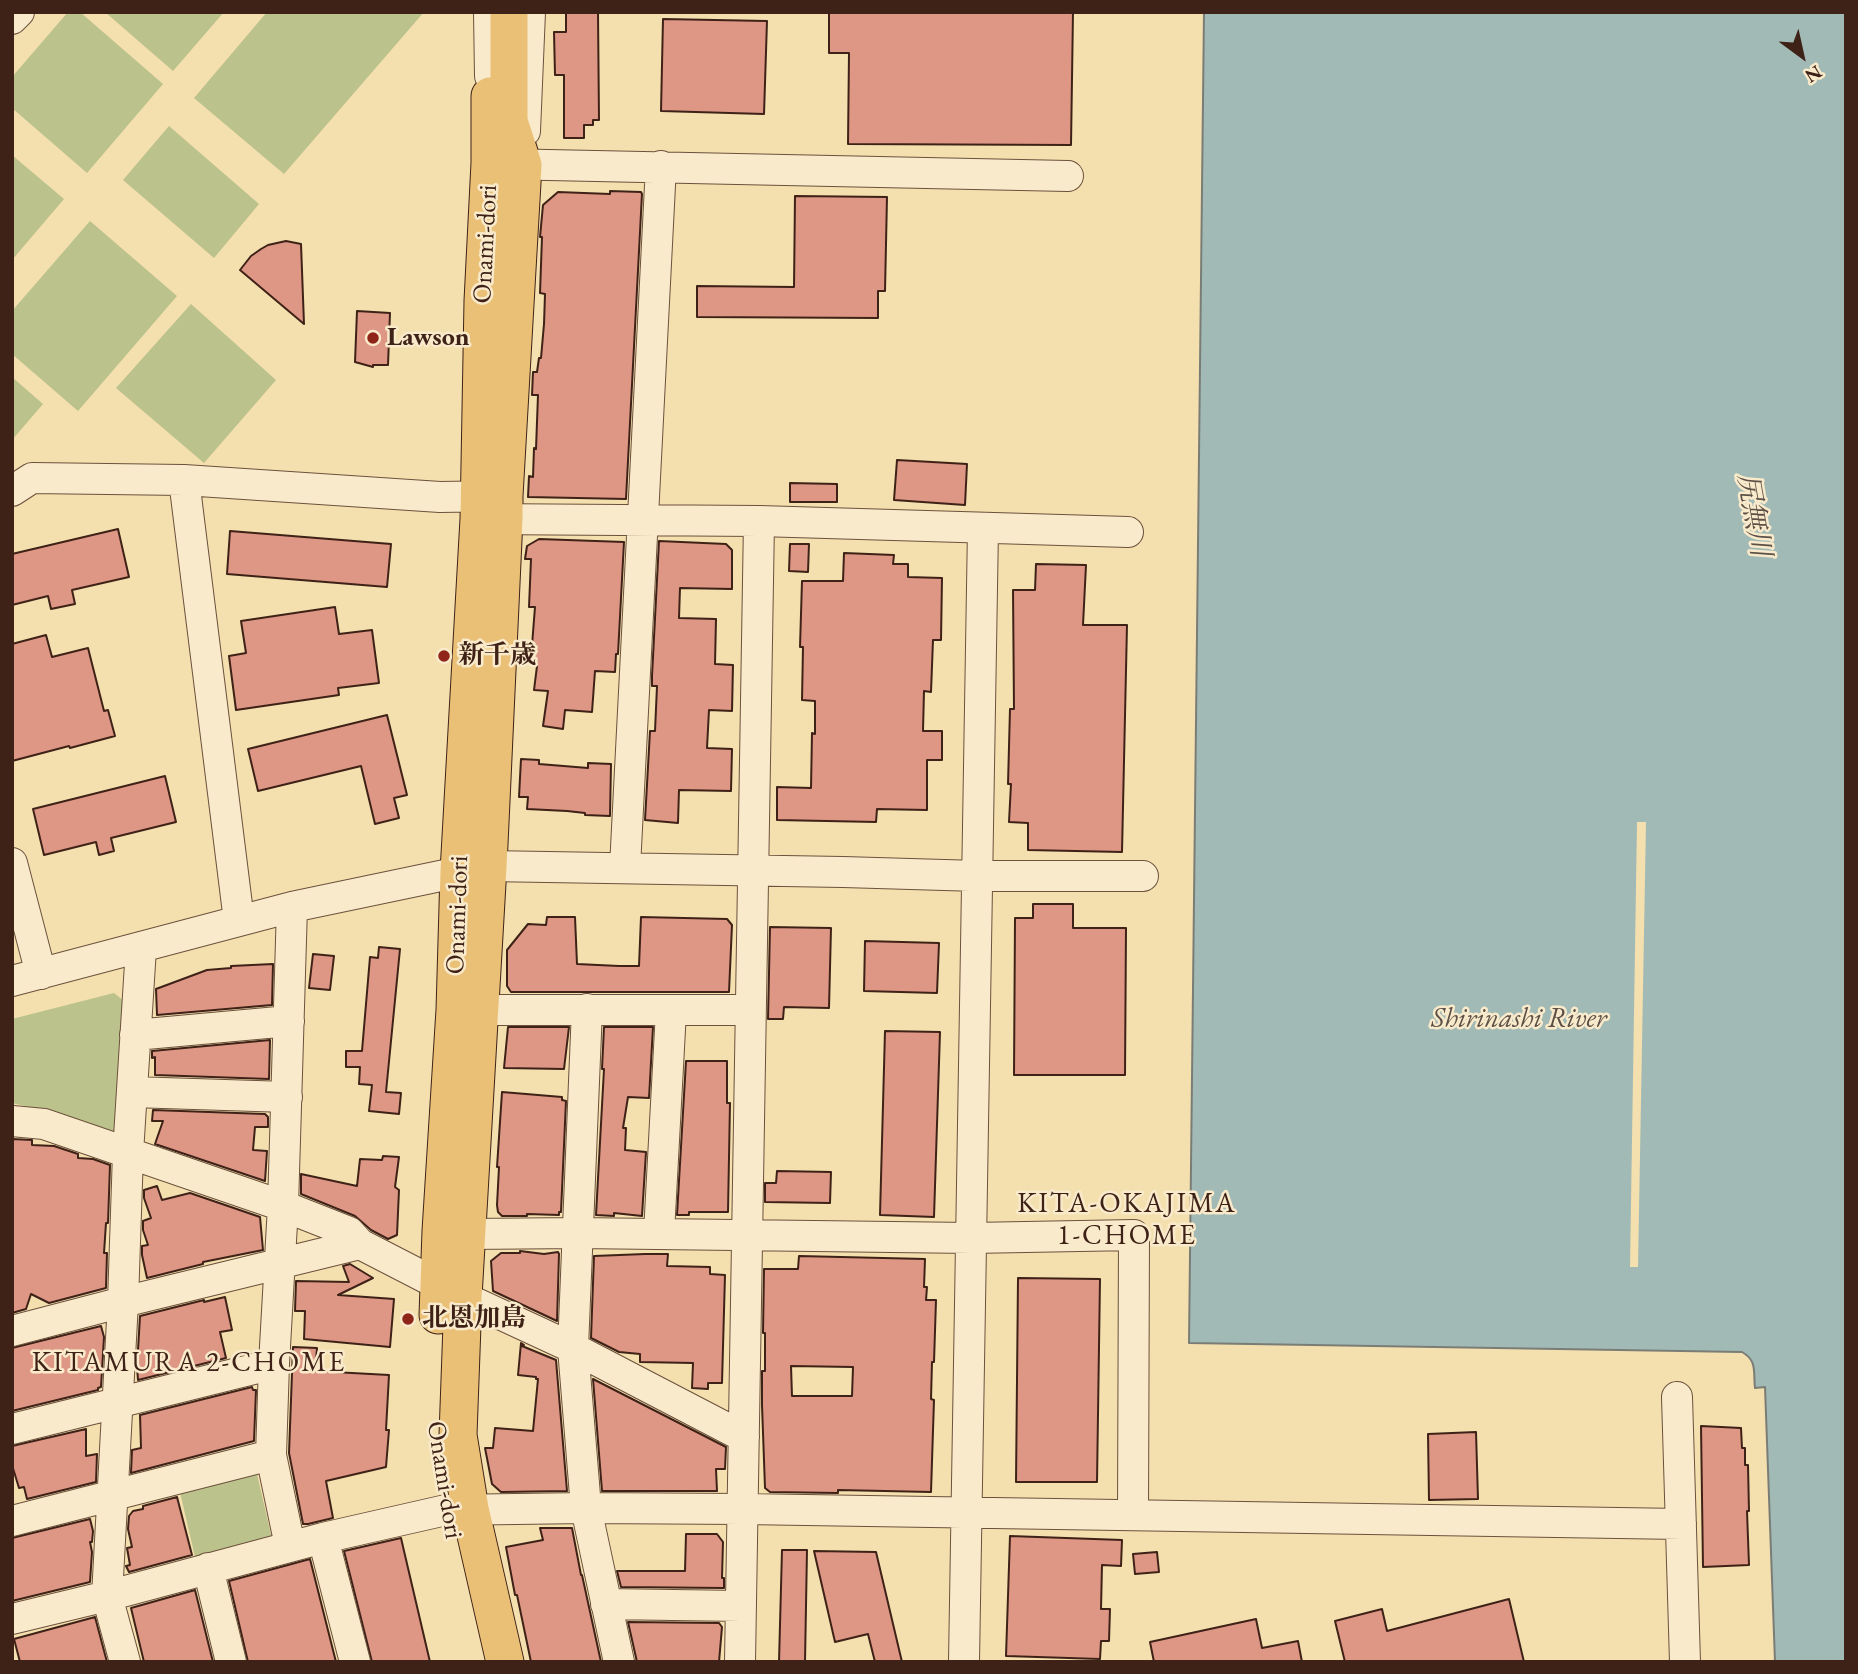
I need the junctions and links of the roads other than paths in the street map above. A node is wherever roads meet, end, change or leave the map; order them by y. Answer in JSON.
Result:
{"nodes":[{"id":1,"x":19,"y":12,"type":"edge"},
{"id":2,"x":509,"y":16,"type":"edge"},
{"id":3,"x":12,"y":19,"type":"edge"},
{"id":4,"x":506,"y":164,"type":"junction"},
{"id":5,"x":661,"y":166,"type":"junction"},
{"id":6,"x":1068,"y":176,"type":"dead end"},
{"id":7,"x":184,"y":480,"type":"junction"},
{"id":8,"x":12,"y":491,"type":"edge"},
{"id":9,"x":492,"y":507,"type":"junction"},
{"id":10,"x":642,"y":519,"type":"junction"},
{"id":11,"x":759,"y":521,"type":"junction"},
{"id":12,"x":983,"y":528,"type":"junction"},
{"id":13,"x":1128,"y":532,"type":"dead end"},
{"id":14,"x":12,"y":863,"type":"edge"},
{"id":15,"x":625,"y":867,"type":"junction"},
{"id":16,"x":473,"y":869,"type":"junction"},
{"id":17,"x":753,"y":871,"type":"junction"},
{"id":18,"x":978,"y":876,"type":"junction"},
{"id":19,"x":1143,"y":876,"type":"dead end"},
{"id":20,"x":292,"y":907,"type":"junction"},
{"id":21,"x":239,"y":921,"type":"junction"},
{"id":22,"x":141,"y":948,"type":"junction"},
{"id":23,"x":41,"y":974,"type":"junction"},
{"id":24,"x":12,"y":981,"type":"edge"},
{"id":25,"x":587,"y":1009,"type":"junction"},
{"id":26,"x":480,"y":1010,"type":"junction"},
{"id":27,"x":750,"y":1010,"type":"junction"},
{"id":28,"x":671,"y":1011,"type":"junction"},
{"id":29,"x":289,"y":1021,"type":"junction"},
{"id":30,"x":135,"y":1035,"type":"junction"},
{"id":31,"x":132,"y":1092,"type":"junction"},
{"id":32,"x":287,"y":1097,"type":"junction"},
{"id":33,"x":12,"y":1121,"type":"edge"},
{"id":34,"x":128,"y":1153,"type":"junction"},
{"id":35,"x":284,"y":1206,"type":"junction"},
{"id":36,"x":454,"y":1233,"type":"junction"},
{"id":37,"x":578,"y":1233,"type":"junction"},
{"id":38,"x":659,"y":1233,"type":"junction"},
{"id":39,"x":747,"y":1234,"type":"junction"},
{"id":40,"x":971,"y":1238,"type":"junction"},
{"id":41,"x":360,"y":1244,"type":"junction"},
{"id":42,"x":279,"y":1264,"type":"junction"},
{"id":43,"x":451,"y":1291,"type":"junction"},
{"id":44,"x":123,"y":1302,"type":"junction"},
{"id":45,"x":12,"y":1331,"type":"edge"},
{"id":46,"x":573,"y":1349,"type":"junction"},
{"id":47,"x":274,"y":1364,"type":"junction"},
{"id":48,"x":1676,"y":1397,"type":"dead end"},
{"id":49,"x":117,"y":1402,"type":"junction"},
{"id":50,"x":12,"y":1429,"type":"edge"},
{"id":51,"x":744,"y":1437,"type":"junction"},
{"id":52,"x":271,"y":1455,"type":"junction"},
{"id":53,"x":112,"y":1496,"type":"junction"},
{"id":54,"x":586,"y":1508,"type":"junction"},
{"id":55,"x":743,"y":1509,"type":"junction"},
{"id":56,"x":458,"y":1510,"type":"junction"},
{"id":57,"x":967,"y":1513,"type":"junction"},
{"id":58,"x":1133,"y":1515,"type":"junction"},
{"id":59,"x":12,"y":1521,"type":"edge"},
{"id":60,"x":1681,"y":1524,"type":"junction"},
{"id":61,"x":323,"y":1538,"type":"junction"},
{"id":62,"x":290,"y":1546,"type":"junction"},
{"id":63,"x":208,"y":1568,"type":"junction"},
{"id":64,"x":107,"y":1596,"type":"junction"},
{"id":65,"x":607,"y":1604,"type":"junction"},
{"id":66,"x":741,"y":1606,"type":"junction"},
{"id":67,"x":12,"y":1619,"type":"edge"},
{"id":68,"x":125,"y":1662,"type":"edge"},
{"id":69,"x":231,"y":1662,"type":"edge"},
{"id":70,"x":355,"y":1662,"type":"edge"},
{"id":71,"x":480,"y":1662,"type":"edge"},
{"id":72,"x":505,"y":1662,"type":"edge"},
{"id":73,"x":619,"y":1662,"type":"edge"},
{"id":74,"x":740,"y":1662,"type":"edge"},
{"id":75,"x":964,"y":1662,"type":"edge"},
{"id":76,"x":1685,"y":1662,"type":"edge"}],
"edges":[{"from":1,"to":3,"type":"street"},
{"from":2,"to":4,"type":"main road"},
{"from":2,"to":4,"type":"main road","name":"Onami-dori"},
{"from":4,"to":5,"type":"street"},
{"from":4,"to":9,"type":"main road","name":"Onami-dori"},
{"from":5,"to":6,"type":"street"},
{"from":5,"to":10,"type":"street"},
{"from":7,"to":8,"type":"street"},
{"from":7,"to":9,"type":"street"},
{"from":7,"to":21,"type":"street"},
{"from":9,"to":10,"type":"street"},
{"from":9,"to":16,"type":"main road","name":"Onami-dori"},
{"from":10,"to":11,"type":"street"},
{"from":10,"to":15,"type":"street"},
{"from":11,"to":12,"type":"street"},
{"from":11,"to":17,"type":"street"},
{"from":12,"to":13,"type":"street"},
{"from":12,"to":18,"type":"street"},
{"from":14,"to":23,"type":"street"},
{"from":15,"to":16,"type":"street"},
{"from":15,"to":17,"type":"street"},
{"from":16,"to":20,"type":"street"},
{"from":16,"to":26,"type":"main road","name":"Onami-dori"},
{"from":16,"to":36,"type":"main road","name":"Onami-dori"},
{"from":17,"to":18,"type":"street"},
{"from":17,"to":27,"type":"street"},
{"from":18,"to":19,"type":"street"},
{"from":18,"to":40,"type":"street"},
{"from":20,"to":21,"type":"street"},
{"from":20,"to":29,"type":"street"},
{"from":21,"to":22,"type":"street"},
{"from":22,"to":23,"type":"street"},
{"from":22,"to":30,"type":"street"},
{"from":23,"to":24,"type":"street"},
{"from":25,"to":26,"type":"street"},
{"from":25,"to":28,"type":"street"},
{"from":25,"to":37,"type":"street"},
{"from":26,"to":36,"type":"main road","name":"Onami-dori"},
{"from":27,"to":28,"type":"street"},
{"from":27,"to":39,"type":"street"},
{"from":28,"to":38,"type":"street"},
{"from":29,"to":30,"type":"street"},
{"from":29,"to":32,"type":"street"},
{"from":30,"to":31,"type":"street"},
{"from":31,"to":32,"type":"street"},
{"from":31,"to":34,"type":"street"},
{"from":32,"to":35,"type":"street"},
{"from":33,"to":34,"type":"street"},
{"from":34,"to":35,"type":"street"},
{"from":34,"to":44,"type":"street"},
{"from":35,"to":41,"type":"street"},
{"from":35,"to":42,"type":"street"},
{"from":36,"to":37,"type":"street"},
{"from":36,"to":43,"type":"main road","name":"Onami-dori"},
{"from":37,"to":38,"type":"street"},
{"from":37,"to":46,"type":"street"},
{"from":38,"to":39,"type":"street"},
{"from":39,"to":40,"type":"street"},
{"from":39,"to":51,"type":"street"},
{"from":40,"to":57,"type":"street"},
{"from":40,"to":58,"type":"street"},
{"from":41,"to":42,"type":"street"},
{"from":41,"to":43,"type":"street"},
{"from":42,"to":44,"type":"street"},
{"from":42,"to":47,"type":"street"},
{"from":43,"to":46,"type":"street"},
{"from":43,"to":56,"type":"main road","name":"Onami-dori"},
{"from":44,"to":45,"type":"street"},
{"from":44,"to":49,"type":"street"},
{"from":46,"to":51,"type":"street"},
{"from":46,"to":54,"type":"street"},
{"from":47,"to":49,"type":"street"},
{"from":47,"to":52,"type":"street"},
{"from":48,"to":60,"type":"street"},
{"from":49,"to":50,"type":"street"},
{"from":49,"to":53,"type":"street"},
{"from":51,"to":55,"type":"street"},
{"from":52,"to":53,"type":"street"},
{"from":52,"to":62,"type":"street"},
{"from":53,"to":59,"type":"street"},
{"from":53,"to":64,"type":"street"},
{"from":54,"to":55,"type":"street"},
{"from":54,"to":56,"type":"street"},
{"from":54,"to":65,"type":"street"},
{"from":55,"to":57,"type":"street"},
{"from":55,"to":66,"type":"street"},
{"from":56,"to":61,"type":"street"},
{"from":56,"to":71,"type":"main road","name":"Onami-dori"},
{"from":56,"to":72,"type":"main road","name":"Onami-dori"},
{"from":57,"to":58,"type":"street"},
{"from":57,"to":75,"type":"street"},
{"from":58,"to":60,"type":"street"},
{"from":60,"to":76,"type":"street"},
{"from":61,"to":62,"type":"street"},
{"from":61,"to":70,"type":"street"},
{"from":62,"to":63,"type":"street"},
{"from":63,"to":64,"type":"street"},
{"from":63,"to":69,"type":"street"},
{"from":64,"to":67,"type":"street"},
{"from":64,"to":68,"type":"street"},
{"from":65,"to":66,"type":"street"},
{"from":65,"to":73,"type":"street"},
{"from":66,"to":74,"type":"street"}]}
